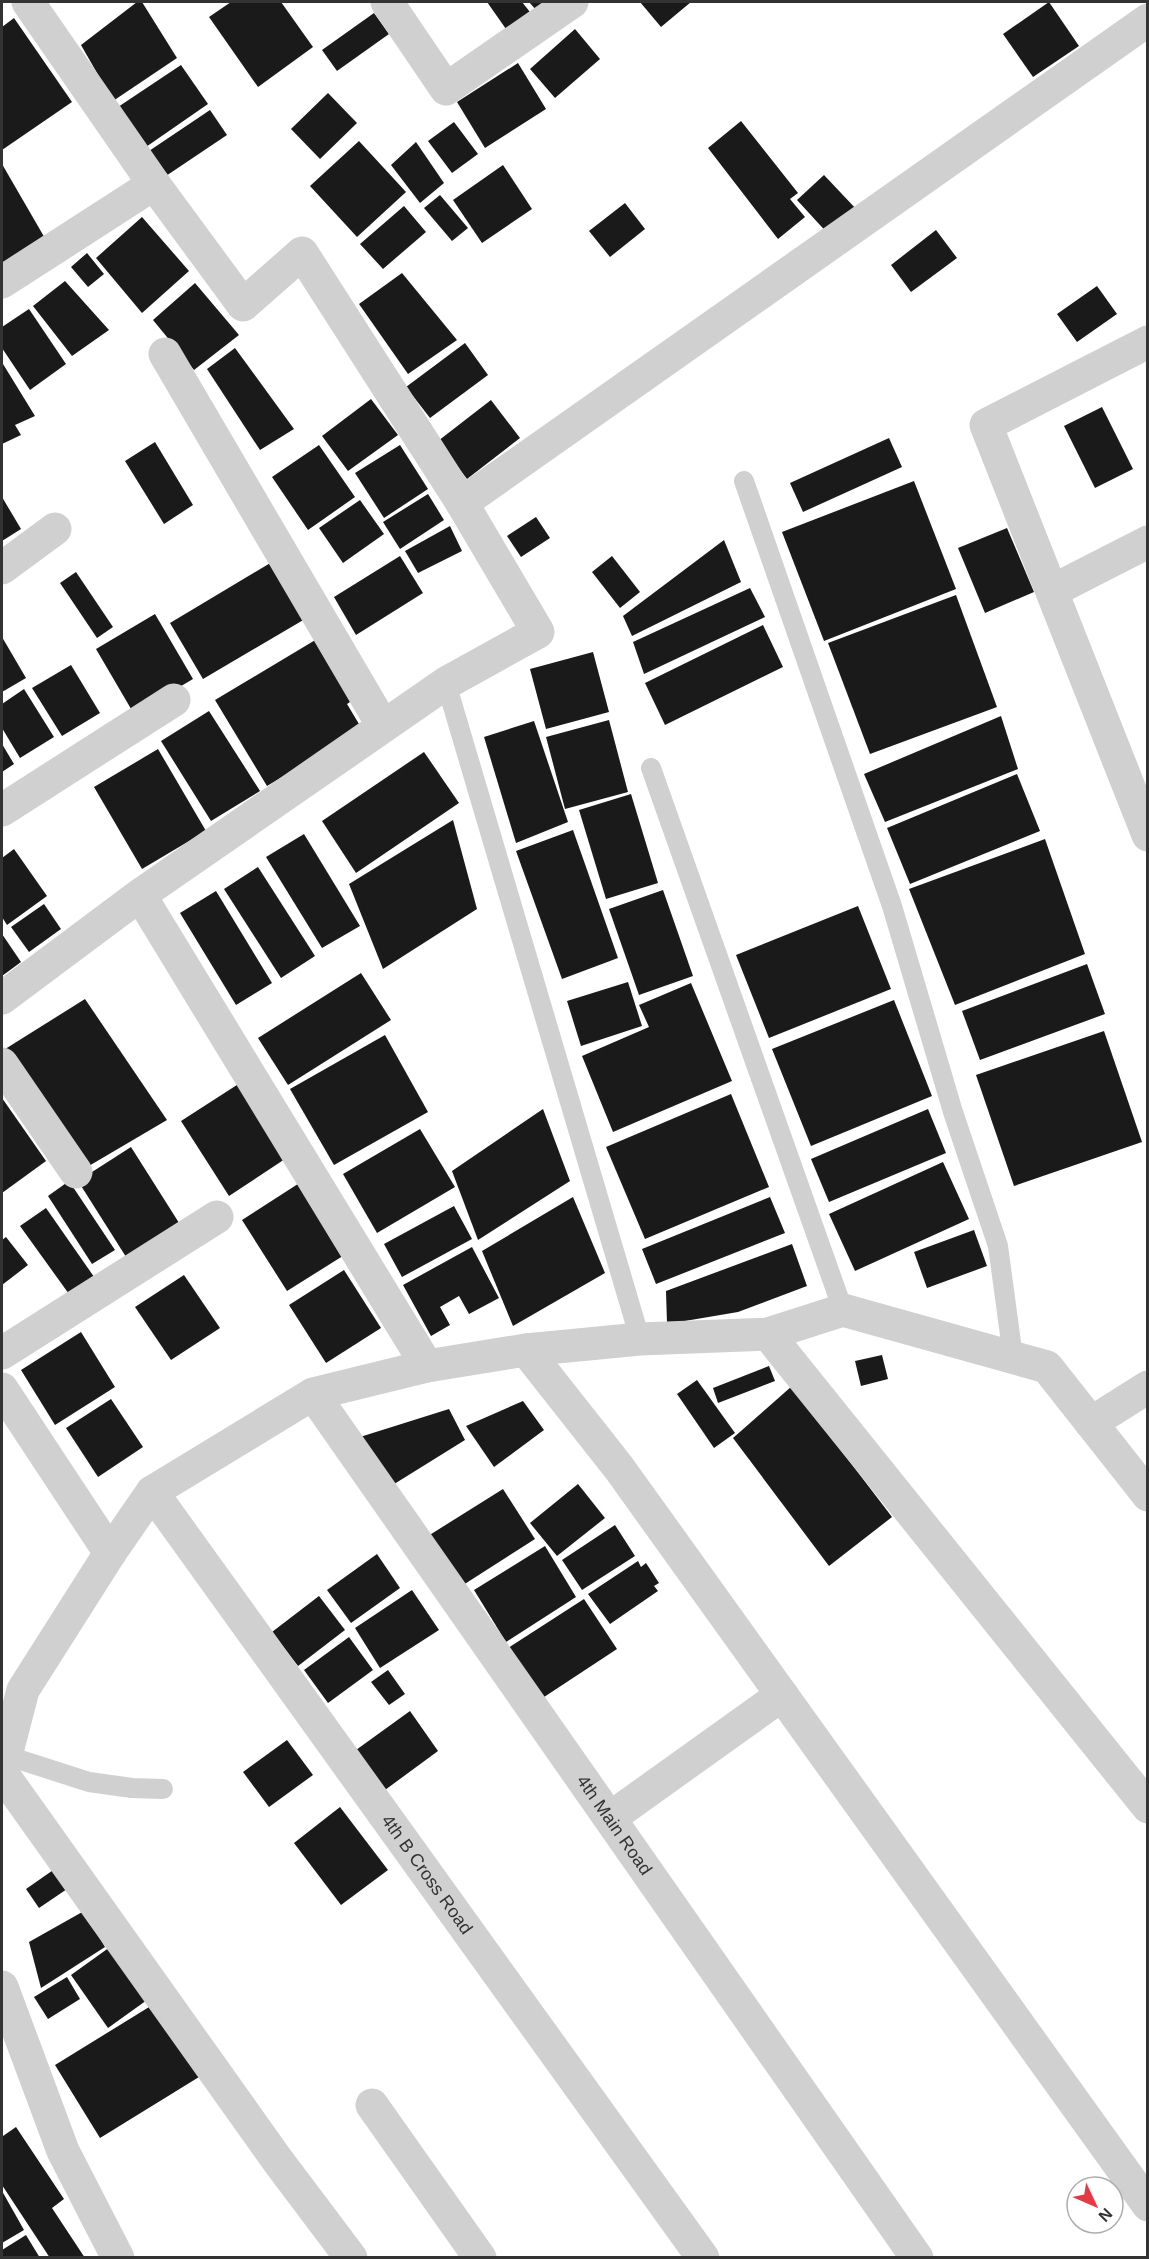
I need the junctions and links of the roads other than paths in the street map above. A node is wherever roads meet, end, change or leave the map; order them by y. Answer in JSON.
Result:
{"nodes":[{"id":1,"x":28,"y":2,"type":"edge"},
{"id":2,"x":387,"y":2,"type":"edge"},
{"id":3,"x":572,"y":2,"type":"edge"},
{"id":4,"x":1148,"y":20,"type":"edge"},
{"id":5,"x":154,"y":184,"type":"junction"},
{"id":6,"x":2,"y":282,"type":"edge"},
{"id":7,"x":1148,"y":342,"type":"edge"},
{"id":8,"x":165,"y":354,"type":"dead end"},
{"id":9,"x":744,"y":482,"type":"dead end"},
{"id":10,"x":462,"y":502,"type":"junction"},
{"id":11,"x":55,"y":529,"type":"dead end"},
{"id":12,"x":1148,"y":542,"type":"edge"},
{"id":13,"x":2,"y":568,"type":"edge"},
{"id":14,"x":1052,"y":591,"type":"junction"},
{"id":15,"x":446,"y":683,"type":"junction"},
{"id":16,"x":174,"y":700,"type":"dead end"},
{"id":17,"x":383,"y":726,"type":"junction"},
{"id":18,"x":651,"y":768,"type":"dead end"},
{"id":19,"x":2,"y":810,"type":"edge"},
{"id":20,"x":1144,"y":814,"type":"edge"},
{"id":21,"x":140,"y":895,"type":"junction"},
{"id":22,"x":2,"y":998,"type":"edge"},
{"id":23,"x":2,"y":1064,"type":"edge"},
{"id":24,"x":76,"y":1172,"type":"dead end"},
{"id":25,"x":216,"y":1217,"type":"dead end"},
{"id":26,"x":843,"y":1310,"type":"junction"},
{"id":27,"x":768,"y":1334,"type":"junction"},
{"id":28,"x":640,"y":1339,"type":"junction"},
{"id":29,"x":526,"y":1350,"type":"junction"},
{"id":30,"x":2,"y":1353,"type":"edge"},
{"id":31,"x":1013,"y":1357,"type":"junction"},
{"id":32,"x":427,"y":1366,"type":"junction"},
{"id":33,"x":1148,"y":1387,"type":"edge"},
{"id":34,"x":2,"y":1389,"type":"edge"},
{"id":35,"x":313,"y":1394,"type":"junction"},
{"id":36,"x":1091,"y":1423,"type":"junction"},
{"id":37,"x":152,"y":1492,"type":"junction"},
{"id":38,"x":1148,"y":1495,"type":"edge"},
{"id":39,"x":110,"y":1553,"type":"junction"},
{"id":40,"x":782,"y":1695,"type":"junction"},
{"id":41,"x":3,"y":1767,"type":"edge"},
{"id":42,"x":163,"y":1789,"type":"dead end"},
{"id":43,"x":1143,"y":1793,"type":"edge"},
{"id":44,"x":610,"y":1818,"type":"junction"},
{"id":45,"x":2,"y":1987,"type":"edge"},
{"id":46,"x":372,"y":2105,"type":"dead end"},
{"id":47,"x":1148,"y":2205,"type":"edge"},
{"id":48,"x":118,"y":2258,"type":"edge"},
{"id":49,"x":351,"y":2258,"type":"edge"},
{"id":50,"x":480,"y":2258,"type":"edge"},
{"id":51,"x":703,"y":2258,"type":"edge"},
{"id":52,"x":917,"y":2258,"type":"edge"}],
"edges":[{"from":1,"to":5,"type":"street"},
{"from":2,"to":3,"type":"street"},
{"from":4,"to":10,"type":"street"},
{"from":5,"to":6,"type":"street"},
{"from":5,"to":10,"type":"street"},
{"from":7,"to":14,"type":"street"},
{"from":8,"to":17,"type":"street"},
{"from":9,"to":31,"type":"lane"},
{"from":10,"to":15,"type":"street"},
{"from":11,"to":13,"type":"street"},
{"from":12,"to":14,"type":"street"},
{"from":14,"to":20,"type":"street"},
{"from":15,"to":17,"type":"street"},
{"from":15,"to":28,"type":"lane"},
{"from":16,"to":19,"type":"street"},
{"from":17,"to":21,"type":"street"},
{"from":18,"to":26,"type":"lane"},
{"from":21,"to":22,"type":"street"},
{"from":21,"to":32,"type":"street"},
{"from":23,"to":24,"type":"street"},
{"from":25,"to":30,"type":"street"},
{"from":26,"to":27,"type":"street"},
{"from":26,"to":31,"type":"street"},
{"from":27,"to":28,"type":"street"},
{"from":27,"to":43,"type":"street"},
{"from":28,"to":29,"type":"street"},
{"from":29,"to":32,"type":"street"},
{"from":29,"to":40,"type":"street"},
{"from":31,"to":36,"type":"street"},
{"from":32,"to":35,"type":"street"},
{"from":33,"to":36,"type":"street"},
{"from":34,"to":39,"type":"street"},
{"from":35,"to":37,"type":"street"},
{"from":35,"to":44,"type":"street","name":"4th Main Road"},
{"from":36,"to":38,"type":"street"},
{"from":37,"to":39,"type":"street"},
{"from":37,"to":51,"type":"street","name":"4th B Cross Road"},
{"from":39,"to":41,"type":"street"},
{"from":40,"to":44,"type":"street"},
{"from":40,"to":47,"type":"street"},
{"from":41,"to":42,"type":"lane"},
{"from":41,"to":49,"type":"street"},
{"from":44,"to":52,"type":"street","name":"4th Main Road"},
{"from":45,"to":48,"type":"street"},
{"from":46,"to":50,"type":"street"}]}
